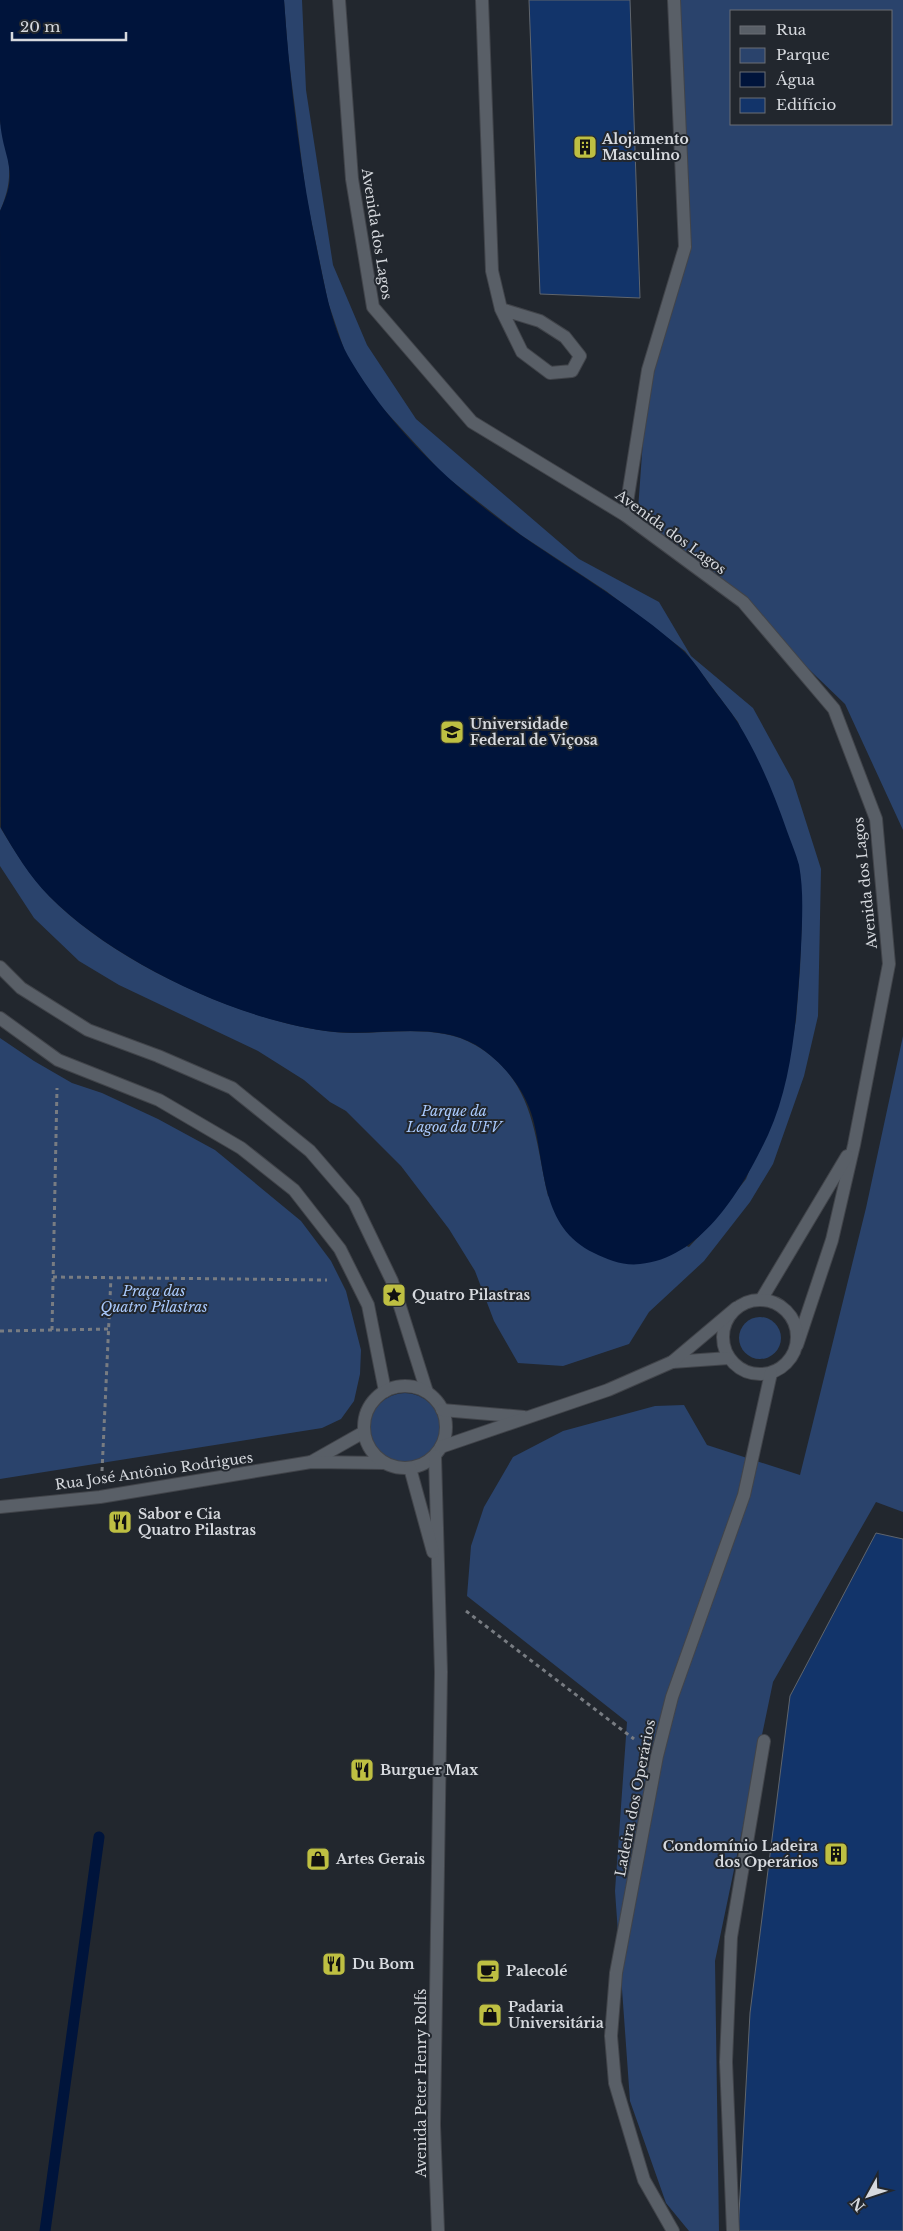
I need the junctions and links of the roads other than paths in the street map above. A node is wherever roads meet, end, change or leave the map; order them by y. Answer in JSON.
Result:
{"nodes":[{"id":1,"x":339,"y":0,"type":"edge"},
{"id":2,"x":482,"y":0,"type":"edge"},
{"id":3,"x":674,"y":0,"type":"edge"},
{"id":4,"x":501,"y":309,"type":"junction"},
{"id":5,"x":625,"y":515,"type":"junction"},
{"id":6,"x":0,"y":967,"type":"edge"},
{"id":7,"x":0,"y":1018,"type":"edge"},
{"id":8,"x":854,"y":1145,"type":"junction"},
{"id":9,"x":761,"y":1300,"type":"junction"},
{"id":10,"x":736,"y":1308,"type":"junction"},
{"id":11,"x":797,"y":1345,"type":"junction"},
{"id":12,"x":729,"y":1358,"type":"junction"},
{"id":13,"x":672,"y":1362,"type":"junction"},
{"id":14,"x":771,"y":1373,"type":"junction"},
{"id":15,"x":385,"y":1391,"type":"junction"},
{"id":16,"x":427,"y":1392,"type":"junction"},
{"id":17,"x":442,"y":1410,"type":"junction"},
{"id":18,"x":530,"y":1417,"type":"junction"},
{"id":19,"x":364,"y":1432,"type":"junction"},
{"id":20,"x":438,"y":1451,"type":"junction"},
{"id":21,"x":311,"y":1462,"type":"junction"},
{"id":22,"x":384,"y":1463,"type":"junction"},
{"id":23,"x":410,"y":1468,"type":"junction"},
{"id":24,"x":0,"y":1506,"type":"edge"},
{"id":25,"x":438,"y":1574,"type":"junction"},
{"id":26,"x":764,"y":1741,"type":"dead end"},
{"id":27,"x":438,"y":2231,"type":"edge"},
{"id":28,"x":673,"y":2231,"type":"edge"},
{"id":29,"x":733,"y":2231,"type":"edge"}],
"edges":[{"from":1,"to":5,"type":"main road","name":"Avenida dos Lagos"},
{"from":2,"to":4,"type":"main road"},
{"from":3,"to":5,"type":"main road"},
{"from":4,"to":4,"type":"main road"},
{"from":5,"to":8,"type":"main road","name":"Avenida dos Lagos"},
{"from":6,"to":16,"type":"main road"},
{"from":7,"to":15,"type":"main road"},
{"from":8,"to":9,"type":"main road","name":"Avenida dos Lagos"},
{"from":8,"to":11,"type":"main road","name":"Avenida dos Lagos"},
{"from":9,"to":10,"type":"main road"},
{"from":9,"to":11,"type":"main road"},
{"from":10,"to":12,"type":"main road"},
{"from":10,"to":13,"type":"main road"},
{"from":11,"to":14,"type":"main road"},
{"from":12,"to":13,"type":"main road"},
{"from":12,"to":14,"type":"main road"},
{"from":13,"to":18,"type":"main road"},
{"from":14,"to":28,"type":"main road","name":"Ladeira dos Operários"},
{"from":15,"to":16,"type":"main road"},
{"from":15,"to":19,"type":"main road"},
{"from":16,"to":17,"type":"main road"},
{"from":17,"to":18,"type":"main road"},
{"from":17,"to":20,"type":"main road"},
{"from":18,"to":20,"type":"main road"},
{"from":19,"to":21,"type":"main road","name":"Rua José Antônio Rodrigues"},
{"from":19,"to":22,"type":"main road"},
{"from":20,"to":23,"type":"main road"},
{"from":20,"to":25,"type":"main road","name":"Avenida Peter Henry Rolfs"},
{"from":21,"to":22,"type":"main road","name":"Rua José Antônio Rodrigues"},
{"from":21,"to":24,"type":"main road","name":"Rua José Antônio Rodrigues"},
{"from":22,"to":23,"type":"main road"},
{"from":23,"to":25,"type":"main road","name":"Avenida Peter Henry Rolfs"},
{"from":25,"to":27,"type":"main road","name":"Avenida Peter Henry Rolfs"},
{"from":26,"to":29,"type":"main road"}]}
